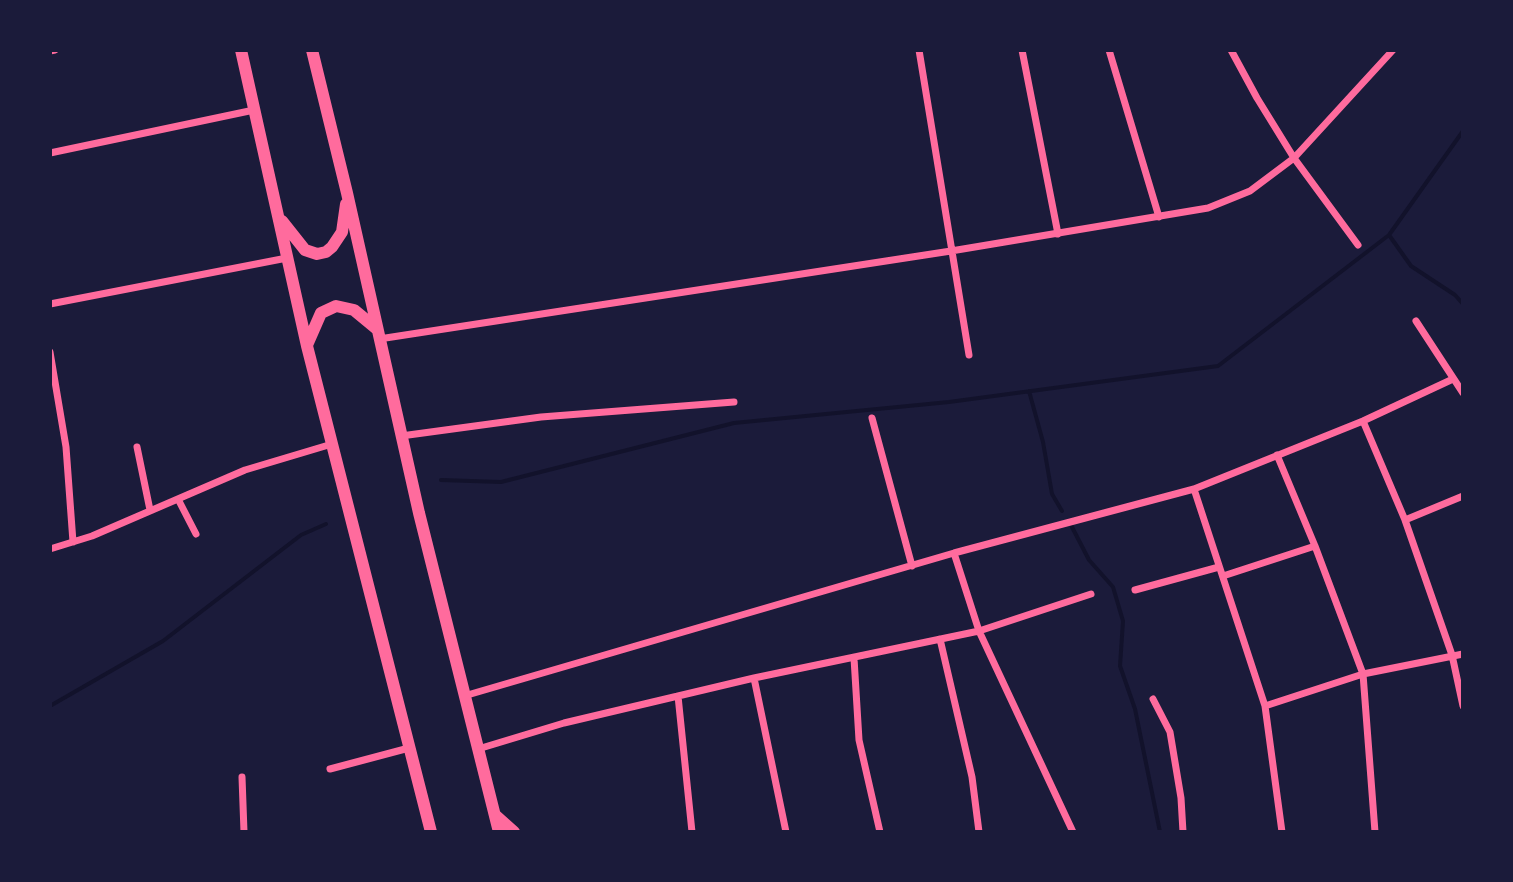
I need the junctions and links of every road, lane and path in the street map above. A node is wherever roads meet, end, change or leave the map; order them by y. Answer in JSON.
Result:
{"nodes":[{"id":1,"x":241,"y":50,"type":"edge"},
{"id":2,"x":312,"y":50,"type":"edge"},
{"id":3,"x":919,"y":50,"type":"edge"},
{"id":4,"x":1022,"y":50,"type":"edge"},
{"id":5,"x":1109,"y":50,"type":"edge"},
{"id":6,"x":1231,"y":50,"type":"edge"},
{"id":7,"x":1393,"y":50,"type":"edge"},
{"id":8,"x":254,"y":110,"type":"junction"},
{"id":9,"x":50,"y":153,"type":"edge"},
{"id":10,"x":1294,"y":158,"type":"junction"},
{"id":11,"x":347,"y":193,"type":"junction"},
{"id":12,"x":277,"y":215,"type":"junction"},
{"id":13,"x":1159,"y":217,"type":"junction"},
{"id":14,"x":1058,"y":234,"type":"junction"},
{"id":15,"x":1358,"y":245,"type":"dead end"},
{"id":16,"x":951,"y":251,"type":"junction"},
{"id":17,"x":287,"y":258,"type":"junction"},
{"id":18,"x":50,"y":304,"type":"edge"},
{"id":19,"x":1416,"y":321,"type":"dead end"},
{"id":20,"x":378,"y":334,"type":"junction"},
{"id":21,"x":307,"y":346,"type":"junction"},
{"id":22,"x":50,"y":352,"type":"edge"},
{"id":23,"x":969,"y":355,"type":"dead end"},
{"id":24,"x":1453,"y":379,"type":"junction"},
{"id":25,"x":1463,"y":391,"type":"edge"},
{"id":26,"x":734,"y":402,"type":"dead end"},
{"id":27,"x":872,"y":418,"type":"dead end"},
{"id":28,"x":1363,"y":421,"type":"junction"},
{"id":29,"x":401,"y":436,"type":"junction"},
{"id":30,"x":333,"y":444,"type":"junction"},
{"id":31,"x":137,"y":447,"type":"dead end"},
{"id":32,"x":1277,"y":455,"type":"junction"},
{"id":33,"x":1194,"y":489,"type":"junction"},
{"id":34,"x":1463,"y":496,"type":"edge"},
{"id":35,"x":178,"y":499,"type":"junction"},
{"id":36,"x":150,"y":510,"type":"junction"},
{"id":37,"x":1405,"y":520,"type":"junction"},
{"id":38,"x":196,"y":534,"type":"dead end"},
{"id":39,"x":73,"y":542,"type":"junction"},
{"id":40,"x":1315,"y":546,"type":"junction"},
{"id":41,"x":50,"y":549,"type":"edge"},
{"id":42,"x":954,"y":553,"type":"junction"},
{"id":43,"x":912,"y":566,"type":"junction"},
{"id":44,"x":1219,"y":567,"type":"junction"},
{"id":45,"x":1223,"y":576,"type":"junction"},
{"id":46,"x":1135,"y":590,"type":"dead end"},
{"id":47,"x":1091,"y":594,"type":"dead end"},
{"id":48,"x":979,"y":631,"type":"junction"},
{"id":49,"x":940,"y":639,"type":"junction"},
{"id":50,"x":1463,"y":654,"type":"edge"},
{"id":51,"x":1452,"y":655,"type":"junction"},
{"id":52,"x":854,"y":658,"type":"junction"},
{"id":53,"x":1363,"y":674,"type":"junction"},
{"id":54,"x":754,"y":678,"type":"junction"},
{"id":55,"x":464,"y":696,"type":"junction"},
{"id":56,"x":678,"y":696,"type":"junction"},
{"id":57,"x":1153,"y":699,"type":"dead end"},
{"id":58,"x":1265,"y":706,"type":"junction"},
{"id":59,"x":1463,"y":706,"type":"edge"},
{"id":60,"x":409,"y":748,"type":"junction"},
{"id":61,"x":478,"y":749,"type":"junction"},
{"id":62,"x":330,"y":769,"type":"dead end"},
{"id":63,"x":242,"y":777,"type":"dead end"},
{"id":64,"x":494,"y":815,"type":"junction"},
{"id":65,"x":244,"y":832,"type":"edge"},
{"id":66,"x":431,"y":832,"type":"edge"},
{"id":67,"x":499,"y":832,"type":"edge"},
{"id":68,"x":514,"y":832,"type":"edge"},
{"id":69,"x":692,"y":832,"type":"edge"},
{"id":70,"x":786,"y":832,"type":"edge"},
{"id":71,"x":880,"y":832,"type":"edge"},
{"id":72,"x":979,"y":832,"type":"edge"},
{"id":73,"x":1073,"y":832,"type":"edge"},
{"id":74,"x":1183,"y":832,"type":"edge"},
{"id":75,"x":1282,"y":832,"type":"edge"},
{"id":76,"x":1375,"y":832,"type":"edge"}],
"edges":[{"from":1,"to":8,"type":"highway"},
{"from":2,"to":11,"type":"highway"},
{"from":3,"to":16,"type":"street"},
{"from":4,"to":14,"type":"street"},
{"from":5,"to":13,"type":"street"},
{"from":6,"to":10,"type":"street"},
{"from":7,"to":10,"type":"street"},
{"from":8,"to":9,"type":"street"},
{"from":8,"to":12,"type":"highway"},
{"from":10,"to":13,"type":"street"},
{"from":10,"to":15,"type":"street"},
{"from":11,"to":12,"type":"highway"},
{"from":11,"to":20,"type":"highway"},
{"from":12,"to":17,"type":"highway"},
{"from":13,"to":14,"type":"street"},
{"from":14,"to":16,"type":"street"},
{"from":16,"to":20,"type":"street"},
{"from":16,"to":23,"type":"street"},
{"from":17,"to":18,"type":"street"},
{"from":17,"to":21,"type":"highway"},
{"from":19,"to":24,"type":"street"},
{"from":20,"to":21,"type":"highway"},
{"from":20,"to":29,"type":"highway"},
{"from":21,"to":30,"type":"highway"},
{"from":22,"to":39,"type":"street"},
{"from":24,"to":25,"type":"street"},
{"from":24,"to":28,"type":"street"},
{"from":26,"to":29,"type":"street"},
{"from":27,"to":43,"type":"street"},
{"from":28,"to":32,"type":"street"},
{"from":28,"to":37,"type":"street"},
{"from":29,"to":55,"type":"highway"},
{"from":30,"to":35,"type":"street"},
{"from":30,"to":60,"type":"highway"},
{"from":31,"to":36,"type":"street"},
{"from":32,"to":33,"type":"street"},
{"from":32,"to":40,"type":"street"},
{"from":33,"to":42,"type":"street"},
{"from":33,"to":44,"type":"street"},
{"from":34,"to":37,"type":"street"},
{"from":35,"to":36,"type":"street"},
{"from":35,"to":38,"type":"street"},
{"from":36,"to":39,"type":"street"},
{"from":37,"to":51,"type":"street"},
{"from":39,"to":41,"type":"street"},
{"from":40,"to":45,"type":"street"},
{"from":40,"to":53,"type":"street"},
{"from":42,"to":43,"type":"street"},
{"from":42,"to":48,"type":"street"},
{"from":43,"to":55,"type":"street"},
{"from":44,"to":45,"type":"street"},
{"from":44,"to":46,"type":"street"},
{"from":45,"to":58,"type":"street"},
{"from":47,"to":48,"type":"street"},
{"from":48,"to":49,"type":"street"},
{"from":48,"to":73,"type":"street"},
{"from":49,"to":52,"type":"street"},
{"from":49,"to":72,"type":"street"},
{"from":50,"to":51,"type":"street"},
{"from":51,"to":53,"type":"street"},
{"from":51,"to":59,"type":"street"},
{"from":52,"to":54,"type":"street"},
{"from":52,"to":71,"type":"street"},
{"from":53,"to":58,"type":"street"},
{"from":53,"to":76,"type":"street"},
{"from":54,"to":56,"type":"street"},
{"from":54,"to":70,"type":"street"},
{"from":55,"to":61,"type":"highway"},
{"from":56,"to":61,"type":"street"},
{"from":56,"to":69,"type":"street"},
{"from":57,"to":74,"type":"street"},
{"from":58,"to":75,"type":"street"},
{"from":60,"to":62,"type":"street"},
{"from":60,"to":66,"type":"highway"},
{"from":61,"to":64,"type":"highway"},
{"from":63,"to":65,"type":"street"},
{"from":64,"to":67,"type":"highway"},
{"from":64,"to":68,"type":"highway"}]}
